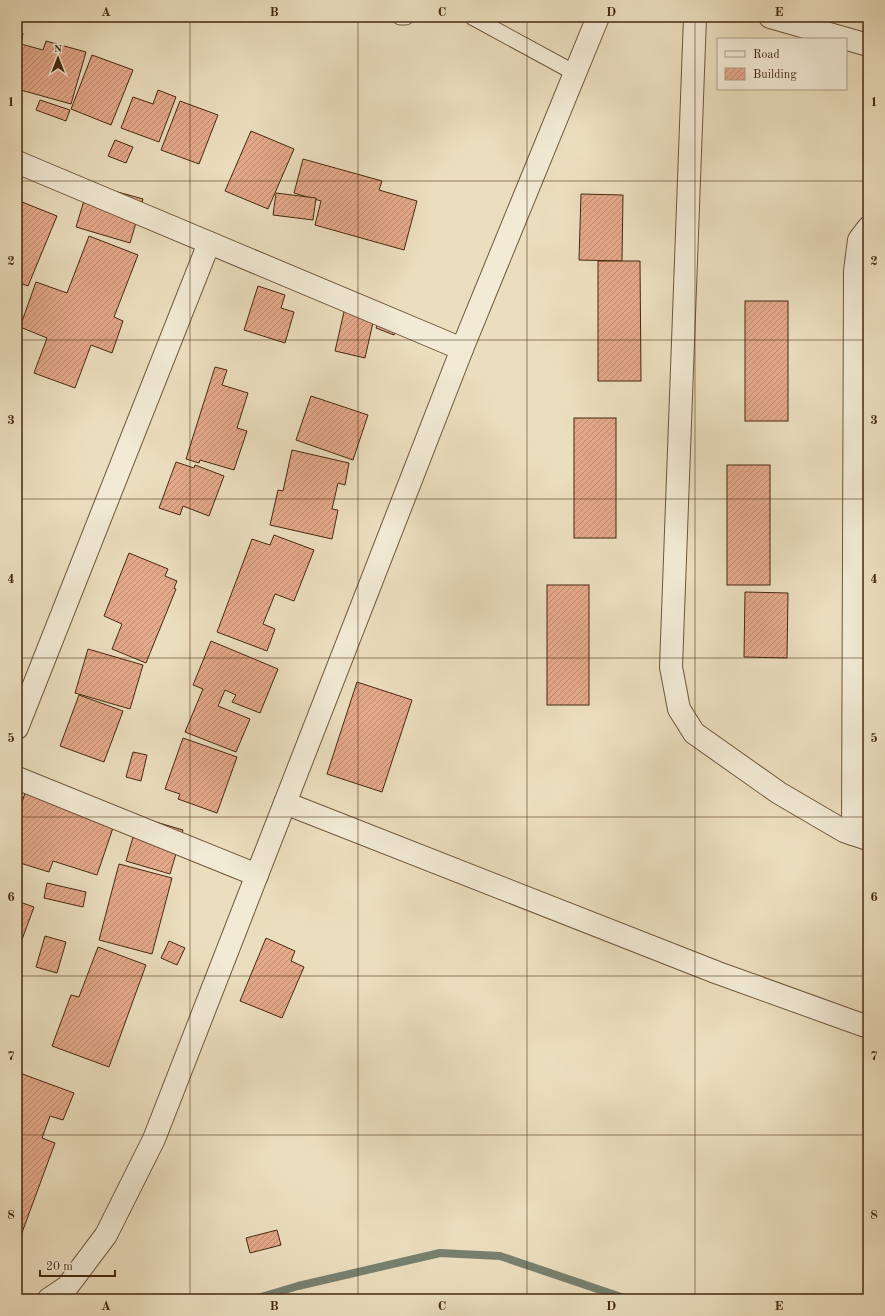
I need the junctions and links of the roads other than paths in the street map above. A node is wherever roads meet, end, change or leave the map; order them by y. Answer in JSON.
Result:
{"nodes":[{"id":1,"x":400,"y":17,"type":"edge"},
{"id":2,"x":406,"y":17,"type":"edge"},
{"id":3,"x":472,"y":17,"type":"edge"},
{"id":4,"x":598,"y":17,"type":"edge"},
{"id":5,"x":695,"y":17,"type":"edge"},
{"id":6,"x":770,"y":17,"type":"edge"},
{"id":7,"x":829,"y":25,"type":"edge"},
{"id":8,"x":868,"y":45,"type":"edge"},
{"id":9,"x":575,"y":73,"type":"junction"},
{"id":10,"x":17,"y":162,"type":"edge"},
{"id":11,"x":868,"y":228,"type":"edge"},
{"id":12,"x":209,"y":243,"type":"junction"},
{"id":13,"x":462,"y":349,"type":"junction"},
{"id":14,"x":17,"y":728,"type":"edge"},
{"id":15,"x":17,"y":778,"type":"edge"},
{"id":16,"x":285,"y":803,"type":"junction"},
{"id":17,"x":860,"y":836,"type":"edge"},
{"id":18,"x":257,"y":875,"type":"junction"},
{"id":19,"x":868,"y":1027,"type":"edge"},
{"id":20,"x":66,"y":1293,"type":"edge"},
{"id":21,"x":49,"y":1299,"type":"edge"}],
"edges":[{"from":1,"to":2,"type":"lane"},
{"from":3,"to":9,"type":"lane"},
{"from":4,"to":9,"type":"street"},
{"from":5,"to":17,"type":"street"},
{"from":6,"to":7,"type":"street"},
{"from":7,"to":8,"type":"street"},
{"from":9,"to":13,"type":"street"},
{"from":10,"to":12,"type":"street"},
{"from":11,"to":17,"type":"street"},
{"from":12,"to":13,"type":"street"},
{"from":12,"to":14,"type":"street"},
{"from":13,"to":16,"type":"street"},
{"from":15,"to":18,"type":"street"},
{"from":16,"to":18,"type":"street"},
{"from":16,"to":19,"type":"street"},
{"from":18,"to":20,"type":"street"},
{"from":20,"to":21,"type":"street"}]}
